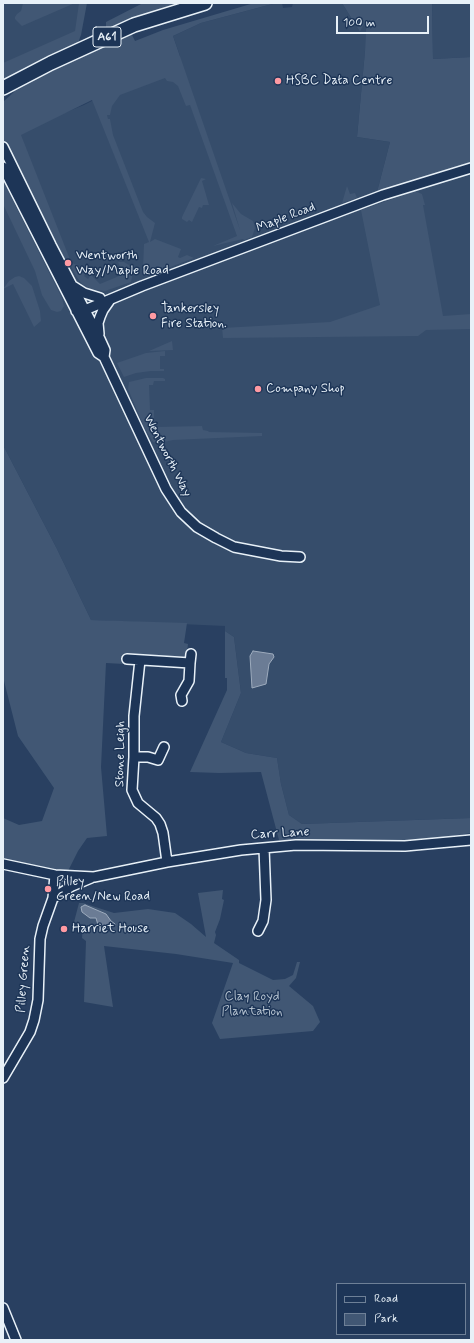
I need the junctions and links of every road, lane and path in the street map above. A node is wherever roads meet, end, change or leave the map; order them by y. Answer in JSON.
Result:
{"nodes":[{"id":1,"x":205,"y":3,"type":"edge"},
{"id":2,"x":4,"y":88,"type":"edge"},
{"id":3,"x":3,"y":148,"type":"edge"},
{"id":4,"x":3,"y":167,"type":"edge"},
{"id":5,"x":471,"y":168,"type":"edge"},
{"id":6,"x":71,"y":284,"type":"junction"},
{"id":7,"x":100,"y":298,"type":"junction"},
{"id":8,"x":112,"y":298,"type":"junction"},
{"id":9,"x":81,"y":309,"type":"junction"},
{"id":10,"x":100,"y":339,"type":"junction"},
{"id":11,"x":104,"y":357,"type":"junction"},
{"id":12,"x":300,"y":557,"type":"dead end"},
{"id":13,"x":127,"y":659,"type":"dead end"},
{"id":14,"x":140,"y":660,"type":"junction"},
{"id":15,"x":182,"y":701,"type":"dead end"},
{"id":16,"x":164,"y":747,"type":"dead end"},
{"id":17,"x":134,"y":757,"type":"junction"},
{"id":18,"x":471,"y":840,"type":"edge"},
{"id":19,"x":264,"y":848,"type":"junction"},
{"id":20,"x":167,"y":862,"type":"junction"},
{"id":21,"x":3,"y":864,"type":"edge"},
{"id":22,"x":55,"y":875,"type":"junction"},
{"id":23,"x":94,"y":877,"type":"junction"},
{"id":24,"x":53,"y":898,"type":"junction"},
{"id":25,"x":258,"y":931,"type":"dead end"},
{"id":26,"x":3,"y":1078,"type":"edge"},
{"id":27,"x":3,"y":1308,"type":"edge"},
{"id":28,"x":16,"y":1340,"type":"edge"}],
"edges":[{"from":1,"to":2,"type":"highway","number":"A61"},
{"from":3,"to":6,"type":"street","name":"Wentworth Way"},
{"from":4,"to":9,"type":"street","name":"Wentworth Way"},
{"from":5,"to":8,"type":"street","name":"Maple Road"},
{"from":6,"to":7,"type":"street"},
{"from":6,"to":9,"type":"street","name":"Wentworth Way"},
{"from":7,"to":8,"type":"street","name":"Maple Road"},
{"from":7,"to":9,"type":"street","name":"Maple Road"},
{"from":8,"to":9,"type":"street","name":"Maple Road"},
{"from":8,"to":10,"type":"street"},
{"from":9,"to":10,"type":"street","name":"Wentworth Way"},
{"from":9,"to":11,"type":"street","name":"Wentworth Way"},
{"from":10,"to":11,"type":"street","name":"Wentworth Way"},
{"from":11,"to":12,"type":"street","name":"Wentworth Way"},
{"from":13,"to":14,"type":"street"},
{"from":14,"to":15,"type":"street"},
{"from":14,"to":17,"type":"street","name":"Stone Leigh"},
{"from":16,"to":17,"type":"street"},
{"from":17,"to":20,"type":"street","name":"Stone Leigh"},
{"from":18,"to":19,"type":"street","name":"Carr Lane"},
{"from":19,"to":20,"type":"street","name":"Carr Lane"},
{"from":19,"to":25,"type":"street"},
{"from":20,"to":23,"type":"street","name":"Carr Lane"},
{"from":21,"to":22,"type":"street","name":"Carr Lane"},
{"from":22,"to":23,"type":"street","name":"Carr Lane"},
{"from":22,"to":24,"type":"street","name":"Pilley Green"},
{"from":23,"to":24,"type":"street","name":"Carr Lane"},
{"from":24,"to":26,"type":"street","name":"Pilley Green"},
{"from":27,"to":28,"type":"street"}]}
